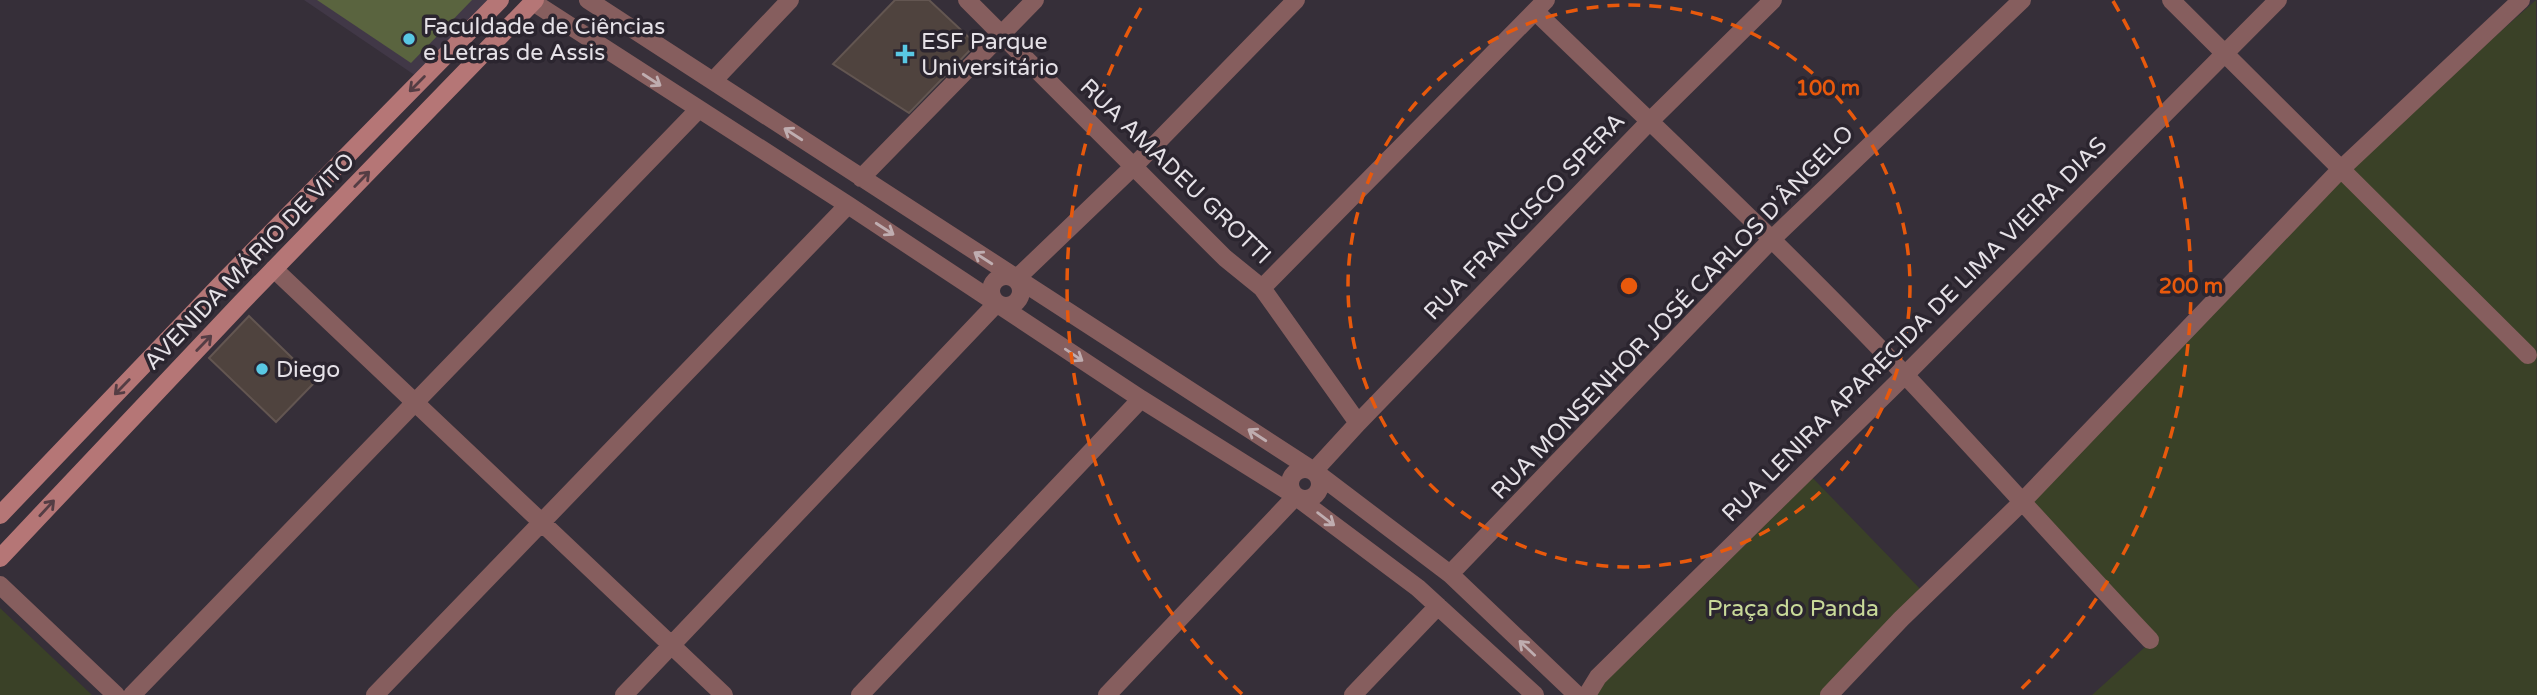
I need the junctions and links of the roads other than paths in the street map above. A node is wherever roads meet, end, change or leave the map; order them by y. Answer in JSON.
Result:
{"nodes":[{"id":1,"x":500,"y":0,"type":"edge"},
{"id":2,"x":588,"y":0,"type":"edge"},
{"id":3,"x":790,"y":0,"type":"edge"},
{"id":4,"x":967,"y":0,"type":"edge"},
{"id":5,"x":1035,"y":0,"type":"edge"},
{"id":6,"x":1296,"y":0,"type":"edge"},
{"id":7,"x":1773,"y":0,"type":"edge"},
{"id":8,"x":2022,"y":0,"type":"edge"},
{"id":9,"x":2171,"y":0,"type":"edge"},
{"id":10,"x":2278,"y":0,"type":"edge"},
{"id":11,"x":2521,"y":0,"type":"edge"},
{"id":12,"x":534,"y":1,"type":"edge"},
{"id":13,"x":1541,"y":6,"type":"edge"},
{"id":14,"x":1002,"y":34,"type":"junction"},
{"id":15,"x":2225,"y":54,"type":"junction"},
{"id":16,"x":713,"y":81,"type":"junction"},
{"id":17,"x":698,"y":110,"type":"junction"},
{"id":18,"x":1649,"y":122,"type":"junction"},
{"id":19,"x":1135,"y":165,"type":"junction"},
{"id":20,"x":2340,"y":170,"type":"junction"},
{"id":21,"x":861,"y":178,"type":"junction"},
{"id":22,"x":848,"y":205,"type":"junction"},
{"id":23,"x":1771,"y":240,"type":"junction"},
{"id":24,"x":274,"y":270,"type":"junction"},
{"id":25,"x":1016,"y":279,"type":"junction"},
{"id":26,"x":1262,"y":288,"type":"junction"},
{"id":27,"x":997,"y":303,"type":"junction"},
{"id":28,"x":163,"y":344,"type":"junction"},
{"id":29,"x":2528,"y":355,"type":"dead end"},
{"id":30,"x":184,"y":364,"type":"junction"},
{"id":31,"x":1905,"y":375,"type":"junction"},
{"id":32,"x":1141,"y":399,"type":"junction"},
{"id":33,"x":416,"y":404,"type":"junction"},
{"id":34,"x":1358,"y":423,"type":"junction"},
{"id":35,"x":1314,"y":471,"type":"junction"},
{"id":36,"x":1295,"y":497,"type":"junction"},
{"id":37,"x":2021,"y":503,"type":"junction"},
{"id":38,"x":0,"y":515,"type":"edge"},
{"id":39,"x":542,"y":523,"type":"junction"},
{"id":40,"x":0,"y":558,"type":"edge"},
{"id":41,"x":1450,"y":574,"type":"junction"},
{"id":42,"x":0,"y":585,"type":"edge"},
{"id":43,"x":1438,"y":606,"type":"junction"},
{"id":44,"x":2150,"y":640,"type":"dead end"},
{"id":45,"x":672,"y":646,"type":"junction"},
{"id":46,"x":116,"y":695,"type":"edge"},
{"id":47,"x":132,"y":695,"type":"edge"},
{"id":48,"x":375,"y":695,"type":"edge"},
{"id":49,"x":624,"y":695,"type":"edge"},
{"id":50,"x":724,"y":695,"type":"edge"},
{"id":51,"x":859,"y":695,"type":"edge"},
{"id":52,"x":1107,"y":695,"type":"edge"},
{"id":53,"x":1353,"y":695,"type":"edge"},
{"id":54,"x":1535,"y":695,"type":"edge"},
{"id":55,"x":1577,"y":695,"type":"edge"},
{"id":56,"x":1587,"y":695,"type":"edge"},
{"id":57,"x":1829,"y":695,"type":"edge"}],
"edges":[{"from":1,"to":28,"type":"main road","name":"AVENIDA MÁRIO DE VITO","one_way":true},
{"from":2,"to":16,"type":"street"},
{"from":3,"to":16,"type":"street"},
{"from":4,"to":14,"type":"street","name":"RUA AMADEU GROTTI"},
{"from":5,"to":14,"type":"street"},
{"from":6,"to":19,"type":"street"},
{"from":7,"to":18,"type":"street","name":"RUA FRANCISCO SPERA"},
{"from":8,"to":23,"type":"street","name":"RUA MONSENHOR JOSÉ CARLOS D'ÂNGELO"},
{"from":9,"to":15,"type":"street"},
{"from":10,"to":15,"type":"street","name":"RUA LENIRA APARECIDA DE LIMA VIEIRA DIAS"},
{"from":11,"to":20,"type":"street"},
{"from":12,"to":17,"type":"street","one_way":true},
{"from":24,"to":12,"type":"main road","name":"AVENIDA MÁRIO DE VITO","one_way":true},
{"from":13,"to":18,"type":"street"},
{"from":13,"to":26,"type":"street"},
{"from":14,"to":19,"type":"street","name":"RUA AMADEU GROTTI"},
{"from":14,"to":21,"type":"street"},
{"from":15,"to":20,"type":"street"},
{"from":15,"to":31,"type":"street","name":"RUA LENIRA APARECIDA DE LIMA VIEIRA DIAS"},
{"from":21,"to":16,"type":"street","one_way":true},
{"from":17,"to":22,"type":"street"},
{"from":17,"to":33,"type":"street"},
{"from":18,"to":23,"type":"street"},
{"from":18,"to":34,"type":"street","name":"RUA FRANCISCO SPERA"},
{"from":19,"to":25,"type":"street"},
{"from":19,"to":26,"type":"street","name":"RUA AMADEU GROTTI"},
{"from":20,"to":29,"type":"street"},
{"from":20,"to":37,"type":"street"},
{"from":25,"to":21,"type":"street","one_way":true},
{"from":22,"to":27,"type":"street","one_way":true},
{"from":22,"to":39,"type":"street"},
{"from":23,"to":31,"type":"street"},
{"from":23,"to":41,"type":"street","name":"RUA MONSENHOR JOSÉ CARLOS D'ÂNGELO"},
{"from":30,"to":24,"type":"main road","name":"AVENIDA MÁRIO DE VITO","one_way":true},
{"from":24,"to":33,"type":"street"},
{"from":25,"to":27,"type":"street"},
{"from":35,"to":25,"type":"street","one_way":true},
{"from":26,"to":34,"type":"street","name":"RUA AMADEU GROTTI"},
{"from":27,"to":32,"type":"street","one_way":true},
{"from":27,"to":45,"type":"street"},
{"from":28,"to":30,"type":"main road"},
{"from":28,"to":38,"type":"main road","name":"AVENIDA MÁRIO DE VITO","one_way":true},
{"from":40,"to":30,"type":"main road","name":"AVENIDA MÁRIO DE VITO","one_way":true},
{"from":31,"to":37,"type":"street"},
{"from":31,"to":56,"type":"street","name":"RUA LENIRA APARECIDA DE LIMA VIEIRA DIAS"},
{"from":32,"to":36,"type":"street"},
{"from":32,"to":51,"type":"street"},
{"from":33,"to":39,"type":"street"},
{"from":33,"to":47,"type":"street"},
{"from":34,"to":35,"type":"street","name":"RUA FRANCISCO SPERA"},
{"from":35,"to":36,"type":"street"},
{"from":35,"to":41,"type":"street"},
{"from":36,"to":43,"type":"street","one_way":true},
{"from":36,"to":52,"type":"street"},
{"from":37,"to":44,"type":"street"},
{"from":37,"to":57,"type":"street"},
{"from":39,"to":45,"type":"street"},
{"from":39,"to":48,"type":"street"},
{"from":55,"to":41,"type":"street","one_way":true},
{"from":42,"to":46,"type":"street"},
{"from":43,"to":53,"type":"street"},
{"from":43,"to":54,"type":"street"},
{"from":45,"to":49,"type":"street"},
{"from":45,"to":50,"type":"street"}]}
